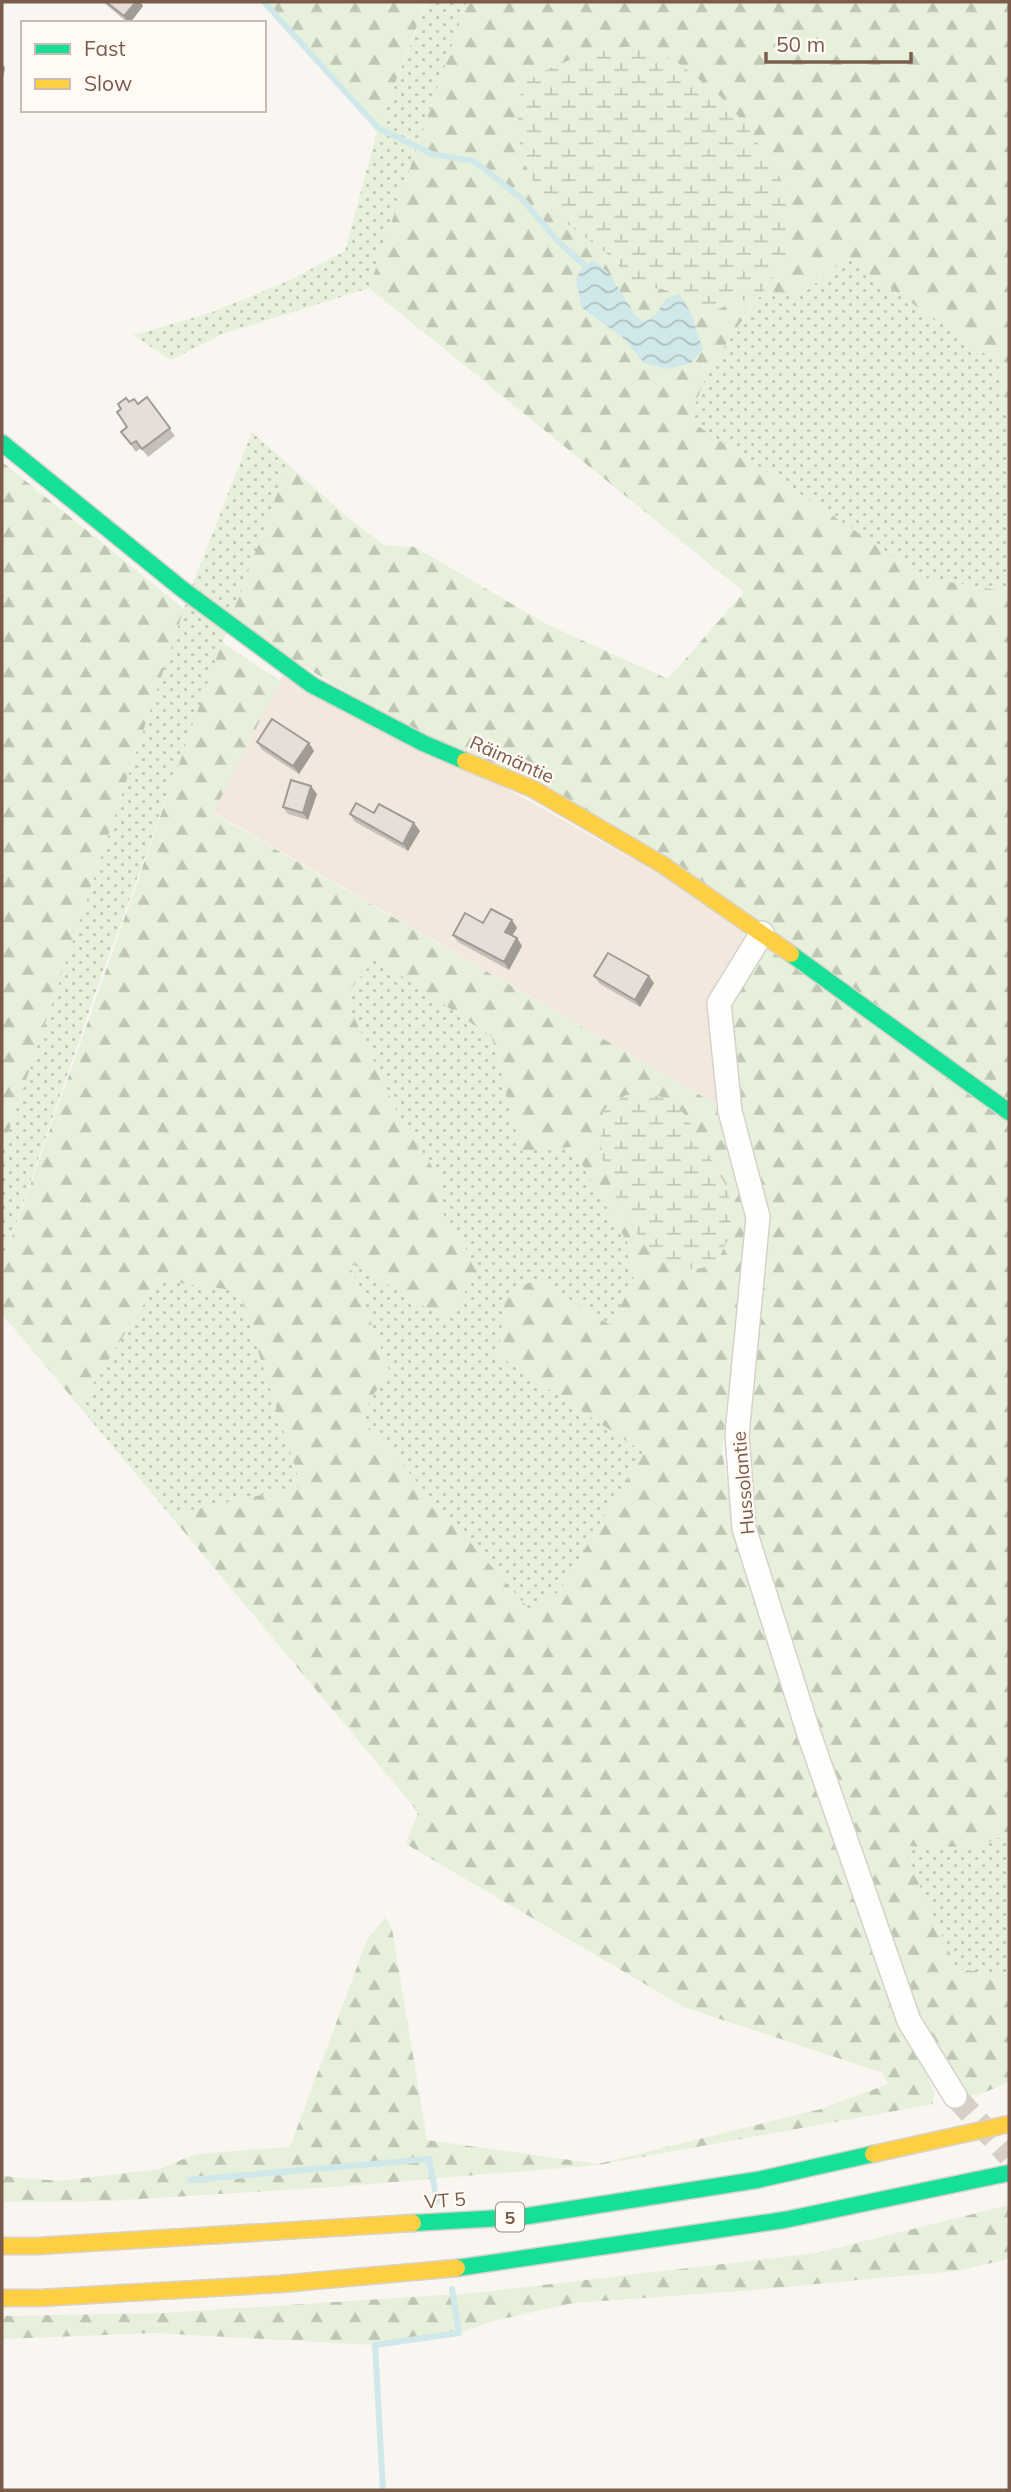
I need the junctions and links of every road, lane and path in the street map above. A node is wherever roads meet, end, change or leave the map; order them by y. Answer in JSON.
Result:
{"nodes":[{"id":1,"x":2,"y":443,"type":"edge"},
{"id":2,"x":762,"y":933,"type":"junction"},
{"id":3,"x":1009,"y":1112,"type":"edge"},
{"id":4,"x":955,"y":2096,"type":"tunnel mouth"},
{"id":5,"x":1009,"y":2124,"type":"edge"},
{"id":6,"x":1009,"y":2173,"type":"edge"},
{"id":7,"x":2,"y":2246,"type":"edge"},
{"id":8,"x":2,"y":2298,"type":"edge"}],
"edges":[{"from":1,"to":2,"type":"main road","name":"Räimäntie"},
{"from":2,"to":3,"type":"main road","name":"Räimäntie"},
{"from":2,"to":4,"type":"street","name":"Hussolantie"},
{"from":5,"to":7,"type":"main road","name":"VT 5","number":"5"},
{"from":6,"to":8,"type":"main road","number":"5"}]}
